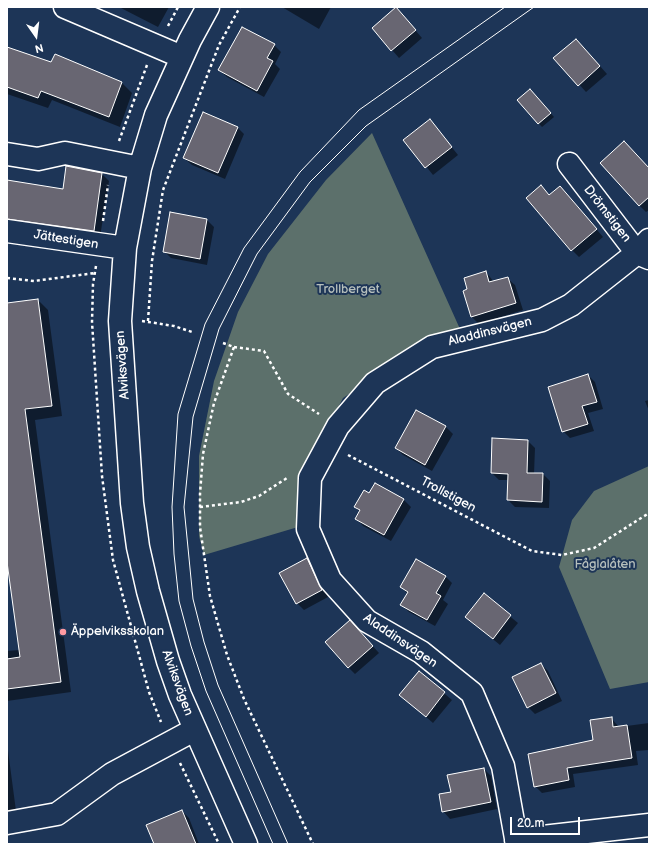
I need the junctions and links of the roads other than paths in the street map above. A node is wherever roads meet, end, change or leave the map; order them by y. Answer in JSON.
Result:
{"nodes":[{"id":1,"x":65,"y":7,"type":"edge"},
{"id":2,"x":208,"y":7,"type":"edge"},
{"id":3,"x":182,"y":57,"type":"junction"},
{"id":4,"x":7,"y":154,"type":"edge"},
{"id":5,"x":569,"y":164,"type":"dead end"},
{"id":6,"x":140,"y":168,"type":"junction"},
{"id":7,"x":7,"y":231,"type":"edge"},
{"id":8,"x":125,"y":248,"type":"junction"},
{"id":9,"x":645,"y":250,"type":"edge"},
{"id":10,"x":194,"y":730,"type":"junction"},
{"id":11,"x":7,"y":824,"type":"edge"},
{"id":12,"x":649,"y":825,"type":"edge"},
{"id":13,"x":516,"y":842,"type":"edge"},
{"id":14,"x":246,"y":844,"type":"edge"}],
"edges":[{"from":1,"to":3,"type":"street"},
{"from":2,"to":3,"type":"street","name":"Alviksvägen"},
{"from":3,"to":6,"type":"street","name":"Alviksvägen"},
{"from":4,"to":6,"type":"street"},
{"from":5,"to":9,"type":"street","name":"Drömstigen"},
{"from":6,"to":8,"type":"street","name":"Alviksvägen"},
{"from":7,"to":8,"type":"street","name":"Jättestigen"},
{"from":8,"to":10,"type":"street","name":"Alviksvägen"},
{"from":9,"to":13,"type":"street","name":"Aladdinsvägen"},
{"from":10,"to":11,"type":"street","name":"Alviksvägen"},
{"from":10,"to":14,"type":"street","name":"Alviksvägen"},
{"from":12,"to":13,"type":"street"}]}
